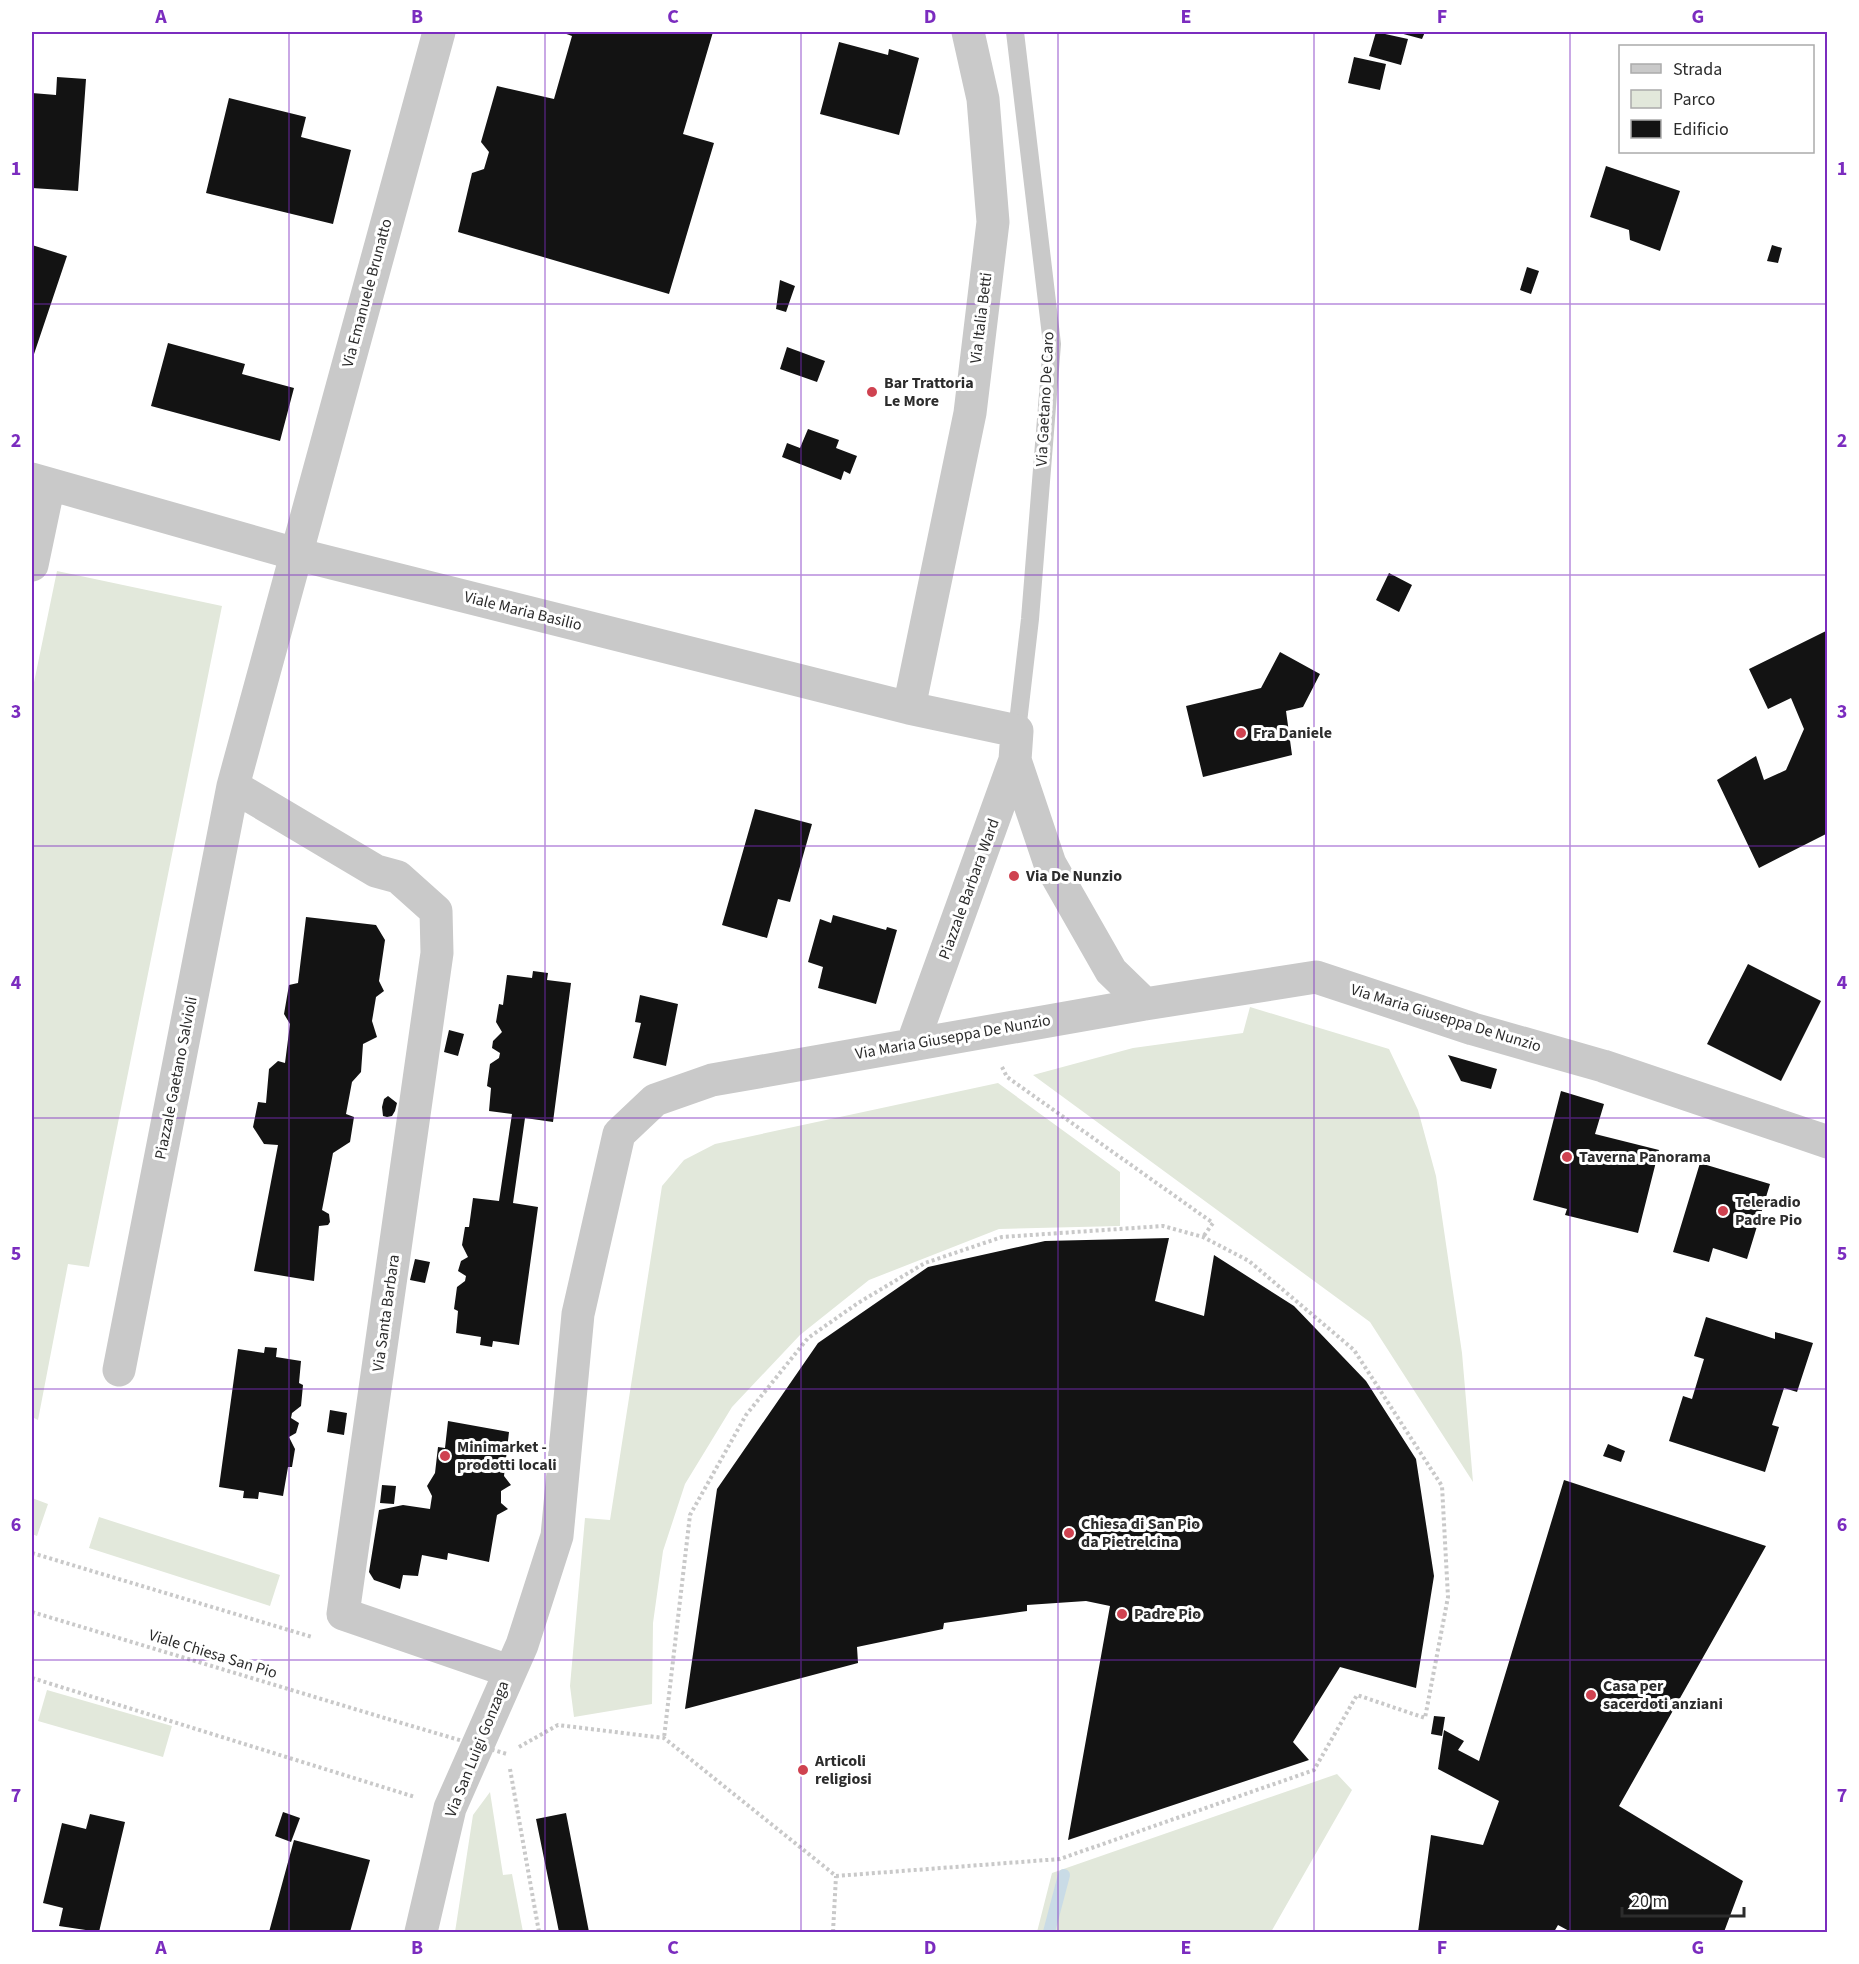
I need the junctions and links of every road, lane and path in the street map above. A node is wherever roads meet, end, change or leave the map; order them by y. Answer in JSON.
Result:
{"nodes":[{"id":1,"x":439,"y":32,"type":"edge"},
{"id":2,"x":968,"y":32,"type":"edge"},
{"id":3,"x":1015,"y":32,"type":"edge"},
{"id":4,"x":40,"y":482,"type":"edge"},
{"id":5,"x":296,"y":554,"type":"junction"},
{"id":6,"x":32,"y":565,"type":"edge"},
{"id":7,"x":909,"y":708,"type":"junction"},
{"id":8,"x":1016,"y":746,"type":"junction"},
{"id":9,"x":234,"y":786,"type":"junction"},
{"id":10,"x":1144,"y":1004,"type":"junction"},
{"id":11,"x":992,"y":1030,"type":"junction"},
{"id":12,"x":912,"y":1045,"type":"junction"},
{"id":13,"x":1827,"y":1142,"type":"edge"},
{"id":14,"x":1203,"y":1237,"type":"junction"},
{"id":15,"x":119,"y":1370,"type":"dead end"},
{"id":16,"x":32,"y":1553,"type":"edge"},
{"id":17,"x":32,"y":1612,"type":"edge"},
{"id":18,"x":319,"y":1639,"type":"dead end"},
{"id":19,"x":509,"y":1671,"type":"junction"},
{"id":20,"x":32,"y":1678,"type":"edge"},
{"id":21,"x":664,"y":1738,"type":"junction"},
{"id":22,"x":507,"y":1754,"type":"junction"},
{"id":23,"x":450,"y":1808,"type":"junction"},
{"id":24,"x":836,"y":1876,"type":"junction"},
{"id":25,"x":421,"y":1932,"type":"edge"},
{"id":26,"x":540,"y":1932,"type":"edge"},
{"id":27,"x":833,"y":1932,"type":"edge"}],
"edges":[{"from":1,"to":5,"type":"street","name":"Via Emanuele Brunatto"},
{"from":2,"to":7,"type":"street","name":"Via Italia Betti"},
{"from":3,"to":8,"type":"lane","name":"Via Gaetano De Caro"},
{"from":4,"to":5,"type":"street","name":"Viale Maria Basilio"},
{"from":4,"to":6,"type":"street"},
{"from":5,"to":7,"type":"street","name":"Viale Maria Basilio"},
{"from":5,"to":9,"type":"street","name":"Piazzale Gaetano Salvioli"},
{"from":7,"to":8,"type":"street","name":"Viale Maria Basilio"},
{"from":8,"to":10,"type":"street"},
{"from":8,"to":12,"type":"street","name":"Piazzale Barbara Ward"},
{"from":9,"to":15,"type":"street","name":"Piazzale Gaetano Salvioli"},
{"from":9,"to":19,"type":"street","name":"Via Santa Barbara"},
{"from":10,"to":11,"type":"street","name":"Via Maria Giuseppa De Nunzio"},
{"from":10,"to":13,"type":"street","name":"Via Maria Giuseppa De Nunzio"},
{"from":11,"to":12,"type":"street","name":"Via Maria Giuseppa De Nunzio"},
{"from":11,"to":14,"type":"path"},
{"from":12,"to":19,"type":"street","name":"Via Maria Giuseppa De Nunzio"},
{"from":14,"to":21,"type":"path"},
{"from":14,"to":24,"type":"path"},
{"from":16,"to":18,"type":"path"},
{"from":17,"to":22,"type":"path","name":"Viale Chiesa San Pio","bridge":true},
{"from":19,"to":23,"type":"street","name":"Via San Luigi Gonzaga"},
{"from":20,"to":23,"type":"path"},
{"from":21,"to":22,"type":"path"},
{"from":21,"to":24,"type":"path"},
{"from":22,"to":26,"type":"path"},
{"from":23,"to":25,"type":"street","name":"Via San Luigi Gonzaga"},
{"from":24,"to":27,"type":"path"}]}
